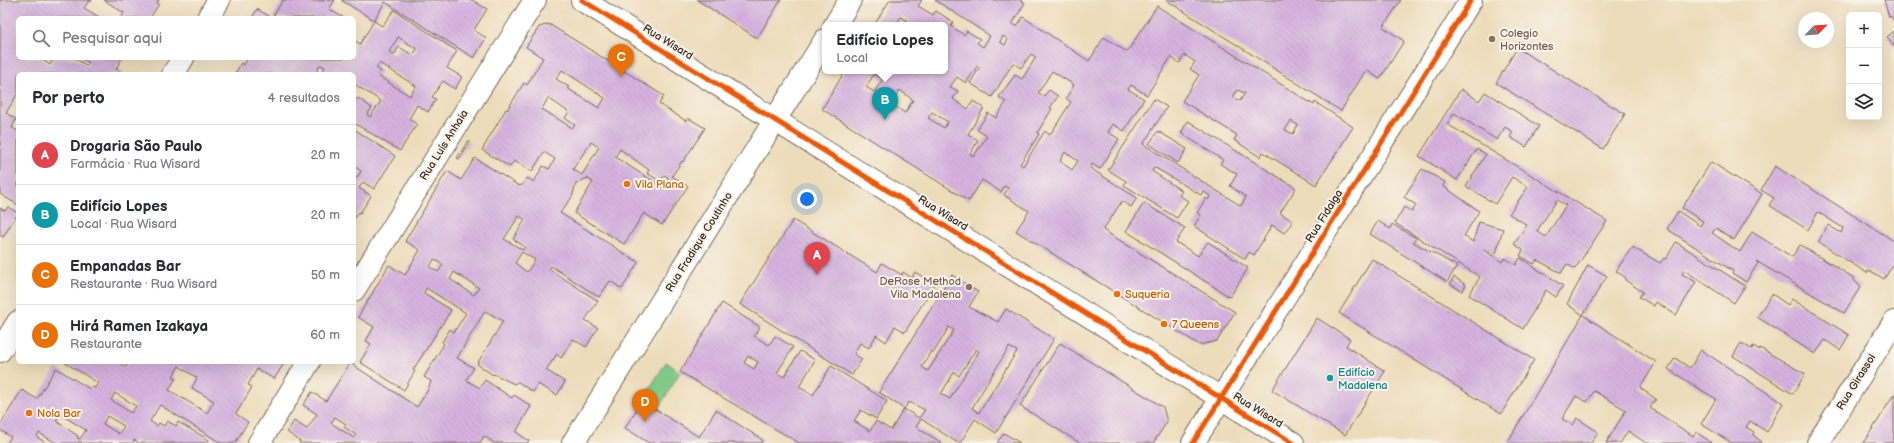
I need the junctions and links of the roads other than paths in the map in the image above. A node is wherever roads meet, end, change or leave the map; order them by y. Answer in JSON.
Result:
{"nodes":[{"id":1,"x":219,"y":0,"type":"edge"},
{"id":2,"x":535,"y":0,"type":"edge"},
{"id":3,"x":582,"y":0,"type":"edge"},
{"id":4,"x":850,"y":0,"type":"edge"},
{"id":5,"x":1471,"y":0,"type":"edge"},
{"id":6,"x":209,"y":16,"type":"edge"},
{"id":7,"x":837,"y":22,"type":"edge"},
{"id":8,"x":822,"y":45,"type":"edge"},
{"id":9,"x":182,"y":60,"type":"edge"},
{"id":10,"x":174,"y":72,"type":"edge"},
{"id":11,"x":775,"y":120,"type":"junction"},
{"id":12,"x":356,"y":287,"type":"edge"},
{"id":13,"x":1894,"y":322,"type":"edge"},
{"id":14,"x":16,"y":325,"type":"edge"},
{"id":15,"x":0,"y":351,"type":"edge"},
{"id":16,"x":308,"y":364,"type":"edge"},
{"id":17,"x":1221,"y":399,"type":"junction"},
{"id":18,"x":258,"y":443,"type":"edge"},
{"id":19,"x":572,"y":443,"type":"edge"},
{"id":20,"x":1193,"y":443,"type":"edge"},
{"id":21,"x":1293,"y":443,"type":"edge"},
{"id":22,"x":1818,"y":443,"type":"edge"}],
"edges":[{"from":1,"to":6,"type":"street"},
{"from":2,"to":12,"type":"street","name":"Rua Luís Anhaia"},
{"from":3,"to":11,"type":"street","name":"Rua Wisard"},
{"from":4,"to":7,"type":"street"},
{"from":5,"to":17,"type":"street","name":"Rua Fidalga"},
{"from":8,"to":11,"type":"street","name":"Rua Fradique Coutinho"},
{"from":9,"to":10,"type":"street"},
{"from":11,"to":17,"type":"street","name":"Rua Wisard"},
{"from":11,"to":19,"type":"street","name":"Rua Fradique Coutinho"},
{"from":13,"to":22,"type":"street","name":"Rua Girassol"},
{"from":14,"to":15,"type":"street"},
{"from":16,"to":18,"type":"street"},
{"from":17,"to":20,"type":"street","name":"Rua Fidalga"},
{"from":17,"to":21,"type":"street","name":"Rua Wisard"}]}
